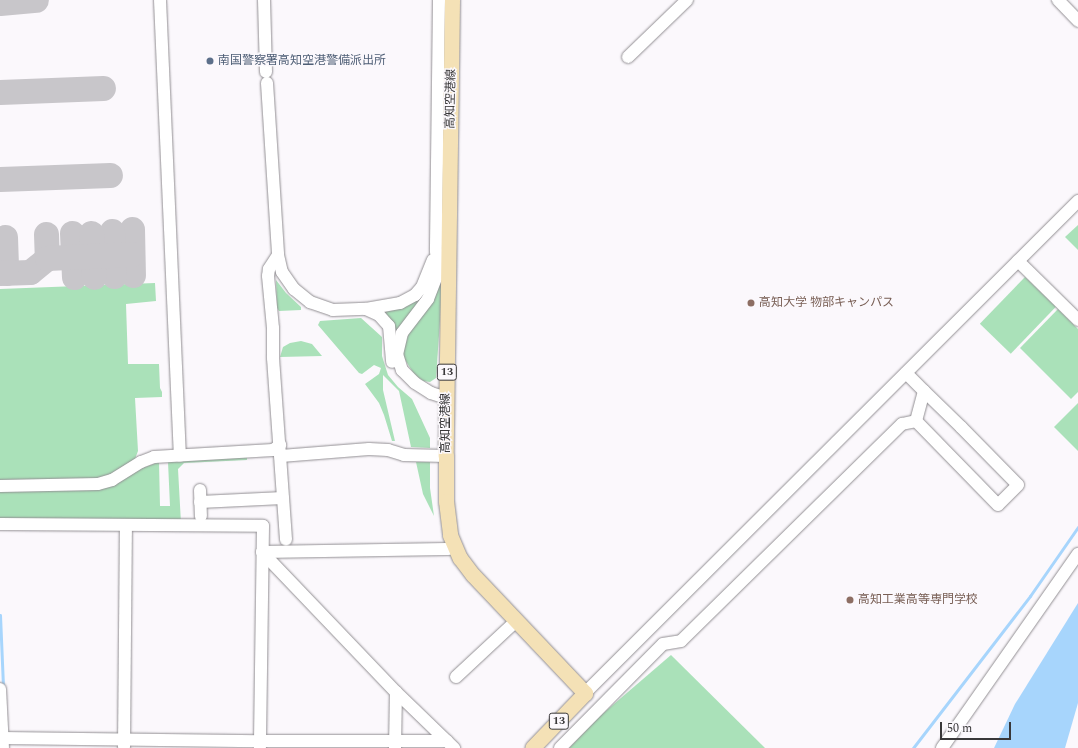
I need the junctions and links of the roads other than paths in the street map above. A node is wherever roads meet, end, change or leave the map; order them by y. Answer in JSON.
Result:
{"nodes":[{"id":1,"x":160,"y":0,"type":"edge"},
{"id":2,"x":264,"y":0,"type":"edge"},
{"id":3,"x":438,"y":0,"type":"edge"},
{"id":4,"x":452,"y":0,"type":"edge"},
{"id":5,"x":687,"y":0,"type":"edge"},
{"id":6,"x":1064,"y":2,"type":"edge"},
{"id":7,"x":1078,"y":21,"type":"edge"},
{"id":8,"x":628,"y":57,"type":"dead end"},
{"id":9,"x":1078,"y":201,"type":"edge"},
{"id":10,"x":436,"y":251,"type":"junction"},
{"id":11,"x":278,"y":255,"type":"junction"},
{"id":12,"x":1018,"y":261,"type":"junction"},
{"id":13,"x":366,"y":309,"type":"junction"},
{"id":14,"x":1078,"y":320,"type":"edge"},
{"id":15,"x":906,"y":373,"type":"junction"},
{"id":16,"x":924,"y":391,"type":"junction"},
{"id":17,"x":446,"y":398,"type":"junction"},
{"id":18,"x":916,"y":421,"type":"junction"},
{"id":19,"x":280,"y":450,"type":"junction"},
{"id":20,"x":180,"y":456,"type":"junction"},
{"id":21,"x":446,"y":456,"type":"junction"},
{"id":22,"x":0,"y":486,"type":"edge"},
{"id":23,"x":283,"y":498,"type":"junction"},
{"id":24,"x":201,"y":516,"type":"dead end"},
{"id":25,"x":0,"y":524,"type":"edge"},
{"id":26,"x":126,"y":524,"type":"junction"},
{"id":27,"x":286,"y":540,"type":"dead end"},
{"id":28,"x":454,"y":548,"type":"junction"},
{"id":29,"x":262,"y":552,"type":"junction"},
{"id":30,"x":1078,"y":554,"type":"edge"},
{"id":31,"x":516,"y":621,"type":"junction"},
{"id":32,"x":456,"y":677,"type":"dead end"},
{"id":33,"x":0,"y":689,"type":"edge"},
{"id":34,"x":396,"y":692,"type":"junction"},
{"id":35,"x":585,"y":693,"type":"junction"},
{"id":36,"x":3,"y":743,"type":"edge"},
{"id":37,"x":124,"y":744,"type":"edge"},
{"id":38,"x":260,"y":745,"type":"edge"},
{"id":39,"x":395,"y":745,"type":"edge"},
{"id":40,"x":450,"y":745,"type":"edge"},
{"id":41,"x":532,"y":748,"type":"edge"},
{"id":42,"x":560,"y":748,"type":"edge"},
{"id":43,"x":942,"y":748,"type":"edge"}],
"edges":[{"from":1,"to":20,"type":"street"},
{"from":2,"to":11,"type":"street"},
{"from":3,"to":10,"type":"street"},
{"from":4,"to":17,"type":"main road","name":"高知空港線","number":"13"},
{"from":5,"to":8,"type":"street"},
{"from":6,"to":7,"type":"street"},
{"from":9,"to":12,"type":"street"},
{"from":10,"to":13,"type":"street"},
{"from":10,"to":17,"type":"street"},
{"from":11,"to":13,"type":"street"},
{"from":11,"to":19,"type":"street"},
{"from":12,"to":14,"type":"street"},
{"from":12,"to":15,"type":"street"},
{"from":13,"to":17,"type":"street"},
{"from":15,"to":16,"type":"street"},
{"from":15,"to":35,"type":"street"},
{"from":16,"to":18,"type":"street"},
{"from":16,"to":18,"type":"street"},
{"from":17,"to":21,"type":"main road","name":"高知空港線","number":"13"},
{"from":18,"to":42,"type":"street"},
{"from":19,"to":20,"type":"street"},
{"from":19,"to":21,"type":"street"},
{"from":19,"to":23,"type":"street"},
{"from":20,"to":22,"type":"street"},
{"from":21,"to":28,"type":"main road","name":"高知空港線","number":"13"},
{"from":23,"to":24,"type":"street"},
{"from":23,"to":27,"type":"street"},
{"from":25,"to":26,"type":"street"},
{"from":26,"to":29,"type":"street"},
{"from":26,"to":37,"type":"street"},
{"from":28,"to":29,"type":"street"},
{"from":28,"to":31,"type":"main road","name":"高知空港線","number":"13"},
{"from":29,"to":34,"type":"street"},
{"from":29,"to":38,"type":"street"},
{"from":30,"to":43,"type":"street"},
{"from":31,"to":32,"type":"street"},
{"from":31,"to":35,"type":"main road","name":"高知空港線","number":"13"},
{"from":33,"to":36,"type":"street"},
{"from":34,"to":39,"type":"street"},
{"from":34,"to":40,"type":"street"},
{"from":35,"to":41,"type":"main road","number":"13"},
{"from":36,"to":37,"type":"street"},
{"from":37,"to":38,"type":"street"},
{"from":38,"to":39,"type":"street"},
{"from":39,"to":40,"type":"street"}]}
